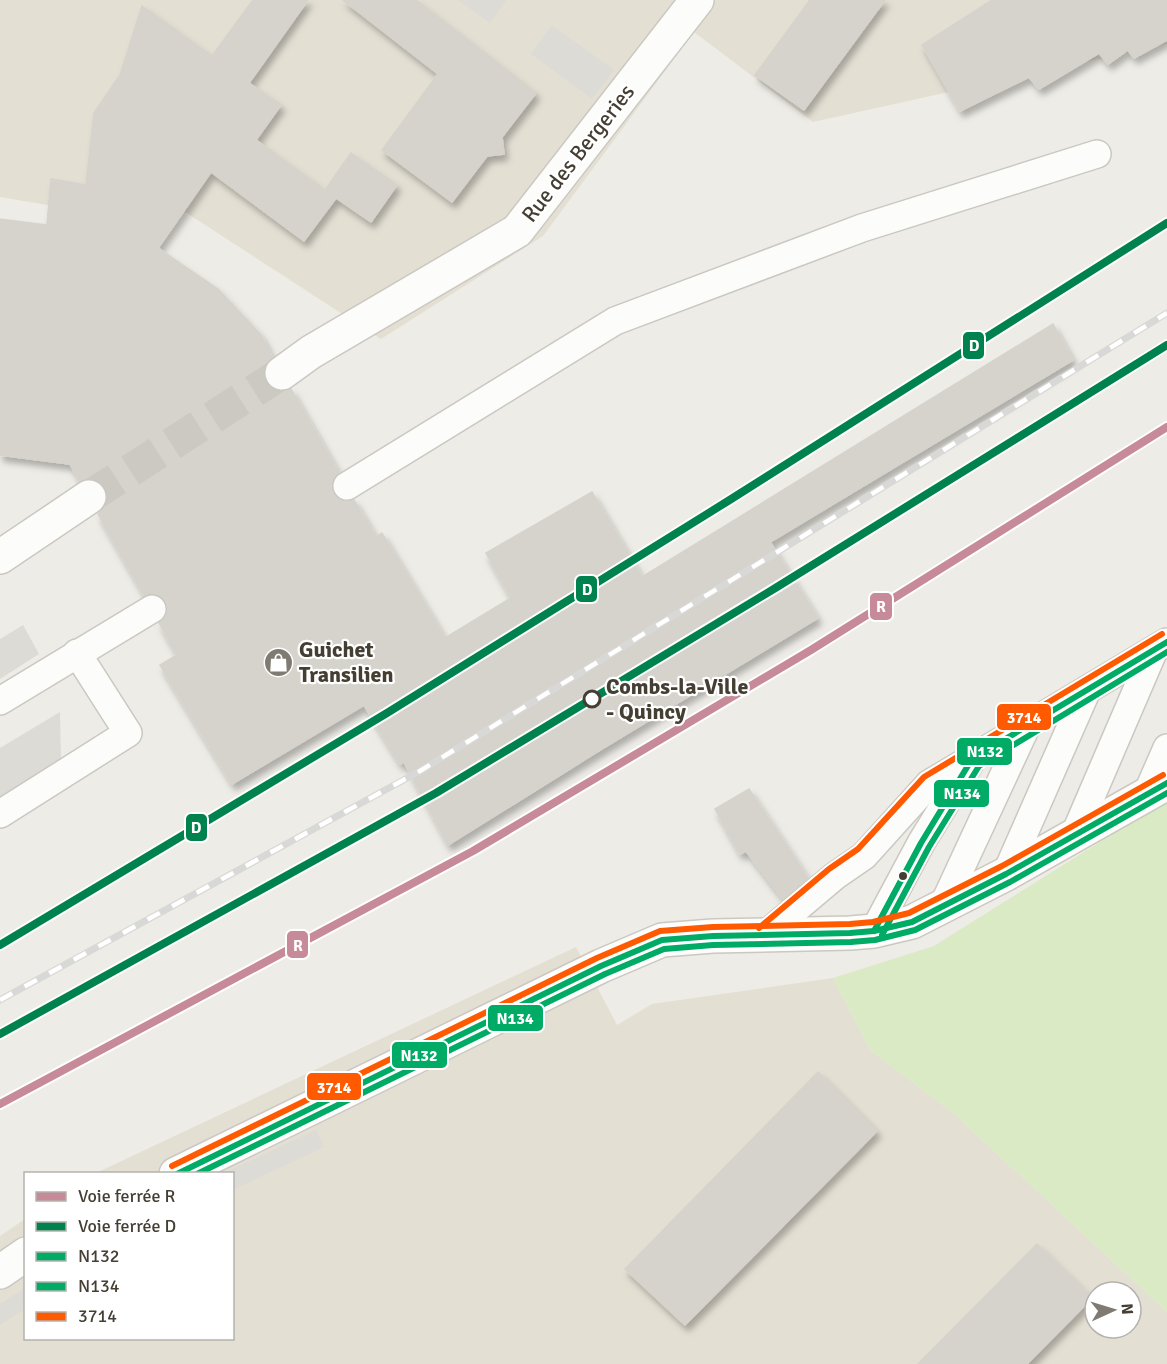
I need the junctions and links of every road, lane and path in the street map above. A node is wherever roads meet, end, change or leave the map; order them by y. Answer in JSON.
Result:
{"nodes":[{"id":1,"x":697,"y":0,"type":"edge"},
{"id":2,"x":1097,"y":154,"type":"dead end"},
{"id":3,"x":282,"y":373,"type":"tunnel mouth"},
{"id":4,"x":347,"y":486,"type":"dead end"},
{"id":5,"x":88,"y":497,"type":"tunnel mouth"},
{"id":6,"x":0,"y":557,"type":"edge"},
{"id":7,"x":152,"y":609,"type":"dead end"},
{"id":8,"x":1160,"y":646,"type":"edge"},
{"id":9,"x":77,"y":653,"type":"junction"},
{"id":10,"x":1087,"y":690,"type":"junction"},
{"id":11,"x":0,"y":701,"type":"edge"},
{"id":12,"x":1027,"y":725,"type":"junction"},
{"id":13,"x":1167,"y":748,"type":"edge"},
{"id":14,"x":972,"y":759,"type":"junction"},
{"id":15,"x":1156,"y":789,"type":"edge"},
{"id":16,"x":0,"y":814,"type":"edge"},
{"id":17,"x":1074,"y":836,"type":"junction"},
{"id":18,"x":1006,"y":874,"type":"junction"},
{"id":19,"x":942,"y":908,"type":"junction"},
{"id":20,"x":874,"y":931,"type":"junction"},
{"id":21,"x":765,"y":935,"type":"junction"},
{"id":22,"x":178,"y":1172,"type":"edge"},
{"id":23,"x":24,"y":1255,"type":"edge"},
{"id":24,"x":0,"y":1272,"type":"edge"}],
"edges":[{"from":1,"to":3,"type":"street","name":"Rue des Bergeries"},
{"from":2,"to":4,"type":"lane"},
{"from":5,"to":6,"type":"street"},
{"from":7,"to":9,"type":"lane"},
{"from":8,"to":10,"type":"lane"},
{"from":8,"to":17,"type":"lane"},
{"from":9,"to":11,"type":"lane"},
{"from":9,"to":16,"type":"lane"},
{"from":10,"to":12,"type":"lane"},
{"from":10,"to":18,"type":"lane"},
{"from":12,"to":14,"type":"lane"},
{"from":12,"to":19,"type":"lane"},
{"from":13,"to":15,"type":"lane"},
{"from":14,"to":20,"type":"lane"},
{"from":14,"to":21,"type":"lane"},
{"from":15,"to":17,"type":"street"},
{"from":17,"to":18,"type":"street"},
{"from":18,"to":19,"type":"street"},
{"from":19,"to":20,"type":"street"},
{"from":20,"to":21,"type":"street"},
{"from":21,"to":22,"type":"street"},
{"from":23,"to":24,"type":"street"}]}
